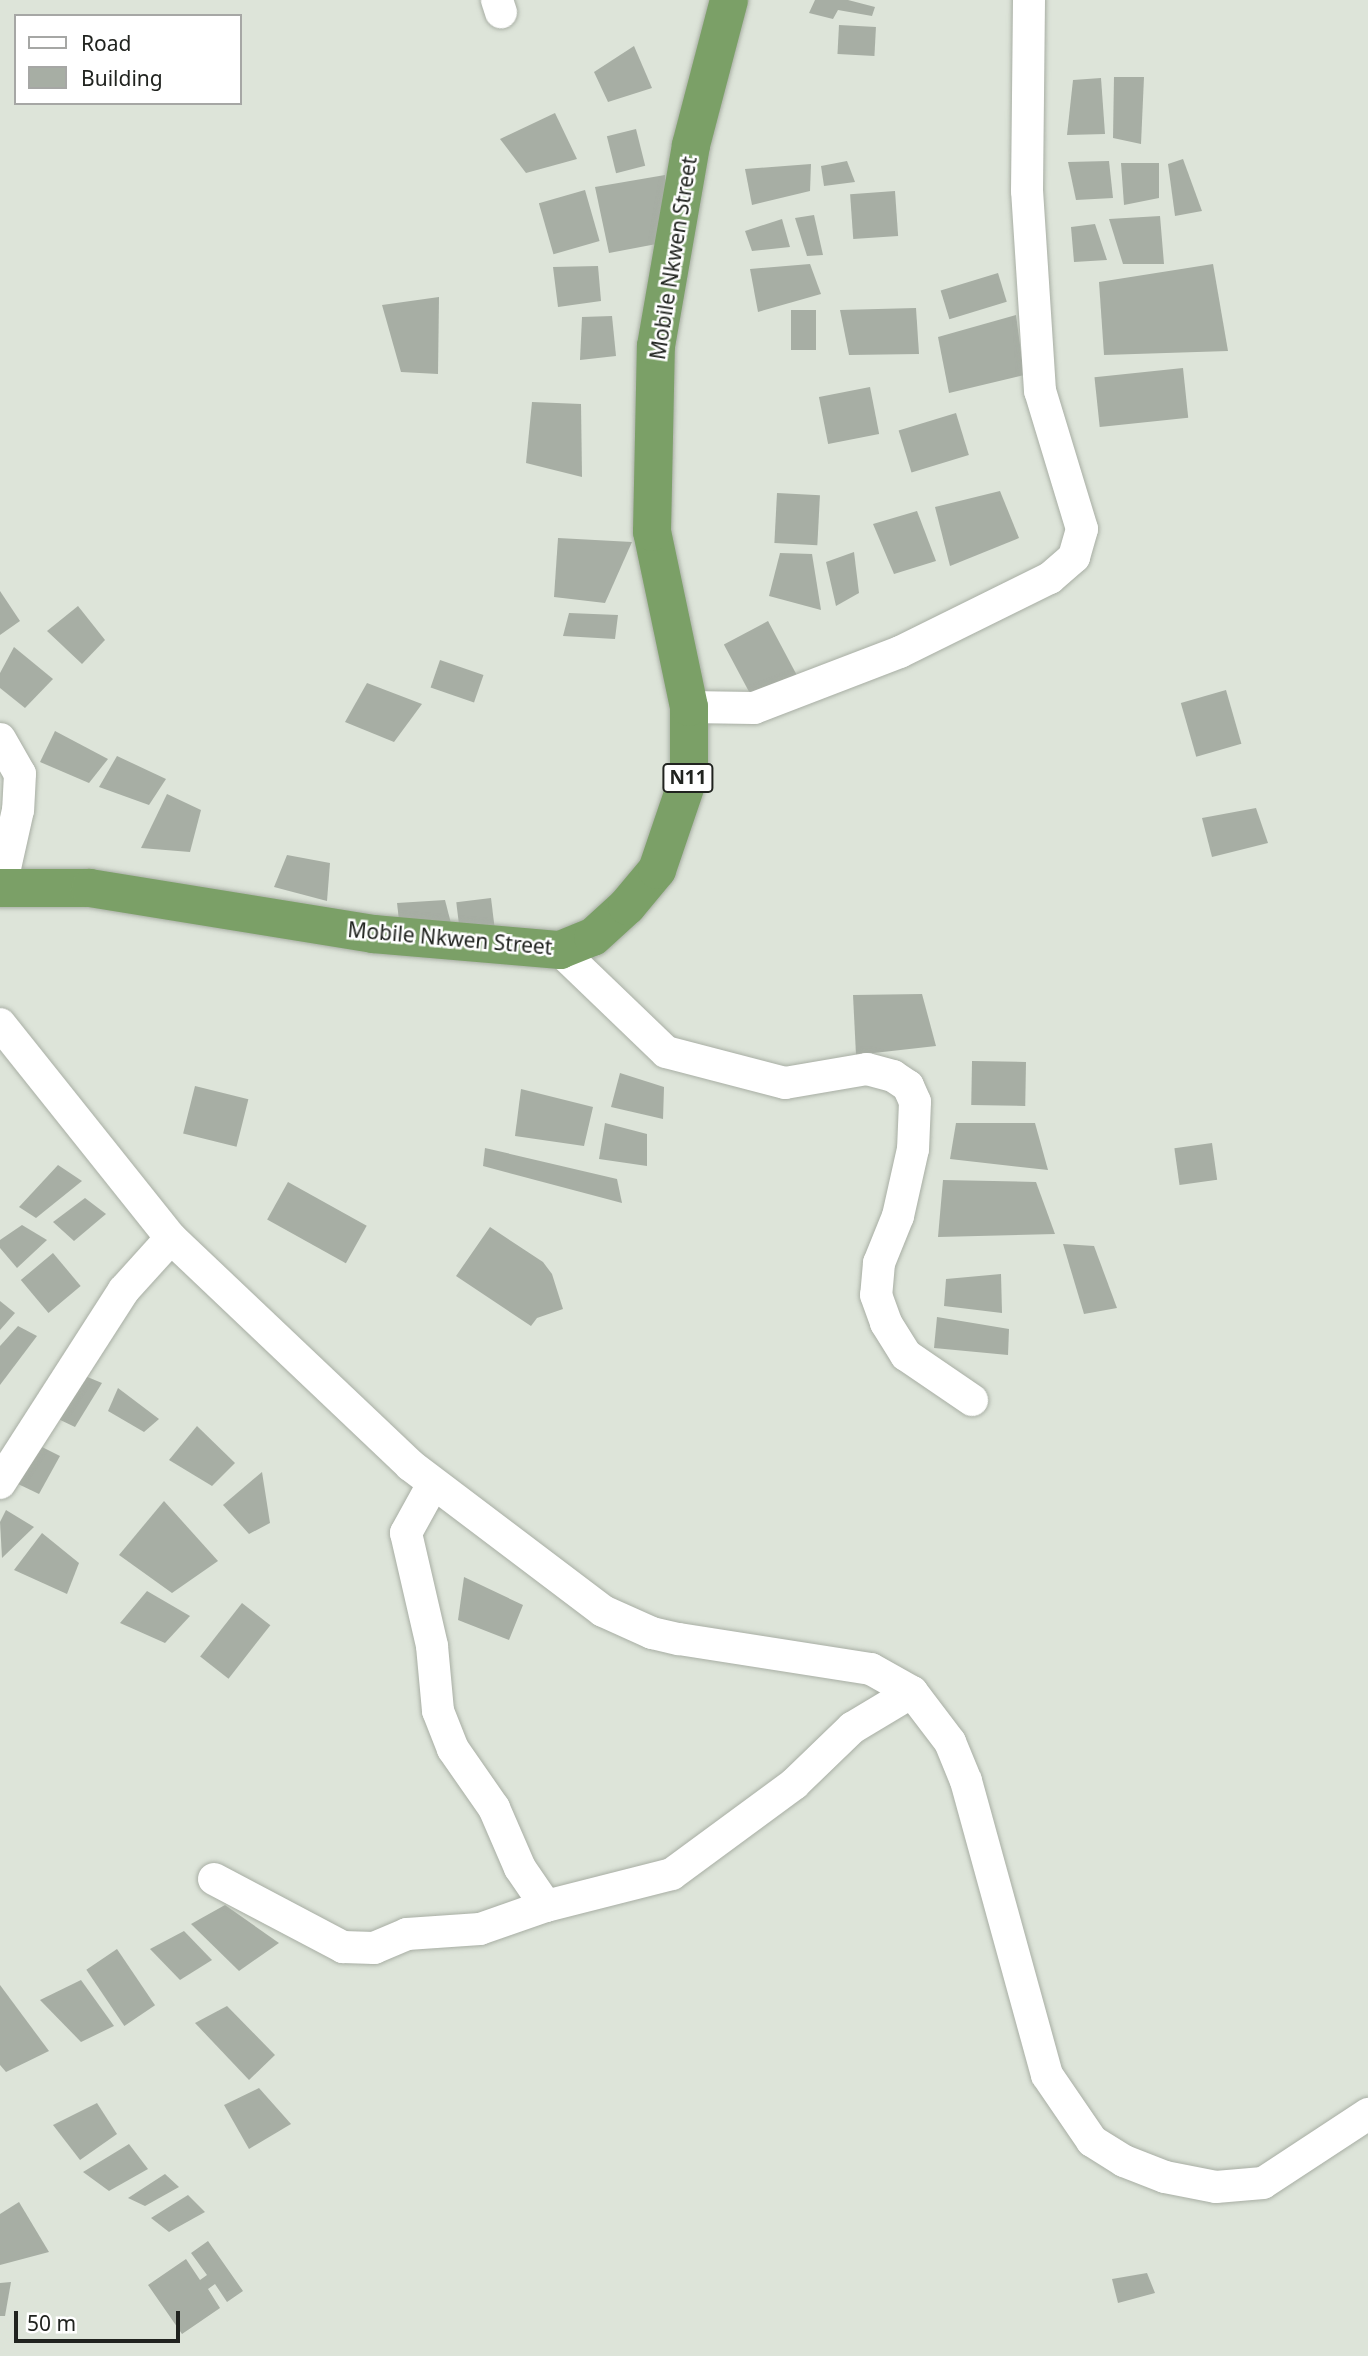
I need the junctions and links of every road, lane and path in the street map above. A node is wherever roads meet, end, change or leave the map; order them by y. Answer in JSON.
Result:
{"nodes":[{"id":1,"x":729,"y":0,"type":"edge"},
{"id":2,"x":1029,"y":0,"type":"edge"},
{"id":3,"x":689,"y":707,"type":"junction"},
{"id":4,"x":0,"y":739,"type":"edge"},
{"id":5,"x":0,"y":871,"type":"edge"},
{"id":6,"x":0,"y":888,"type":"edge"},
{"id":7,"x":560,"y":950,"type":"junction"},
{"id":8,"x":0,"y":1024,"type":"edge"},
{"id":9,"x":171,"y":1238,"type":"junction"},
{"id":10,"x":972,"y":1400,"type":"dead end"},
{"id":11,"x":0,"y":1483,"type":"edge"},
{"id":12,"x":433,"y":1484,"type":"junction"},
{"id":13,"x":912,"y":1692,"type":"junction"},
{"id":14,"x":214,"y":1879,"type":"dead end"},
{"id":15,"x":546,"y":1906,"type":"junction"},
{"id":16,"x":1368,"y":2114,"type":"edge"}],
"edges":[{"from":1,"to":3,"type":"highway","name":"Mobile Nkwen Street","number":"N11"},
{"from":2,"to":3,"type":"street"},
{"from":3,"to":7,"type":"highway","name":"Mobile Nkwen Street","number":"N11"},
{"from":4,"to":5,"type":"street"},
{"from":6,"to":7,"type":"highway","name":"Mobile Nkwen Street","number":"N11"},
{"from":7,"to":10,"type":"street"},
{"from":8,"to":9,"type":"street"},
{"from":9,"to":11,"type":"street"},
{"from":9,"to":12,"type":"street"},
{"from":12,"to":13,"type":"street"},
{"from":12,"to":15,"type":"street"},
{"from":13,"to":15,"type":"street"},
{"from":13,"to":16,"type":"street"},
{"from":14,"to":15,"type":"street"}]}
